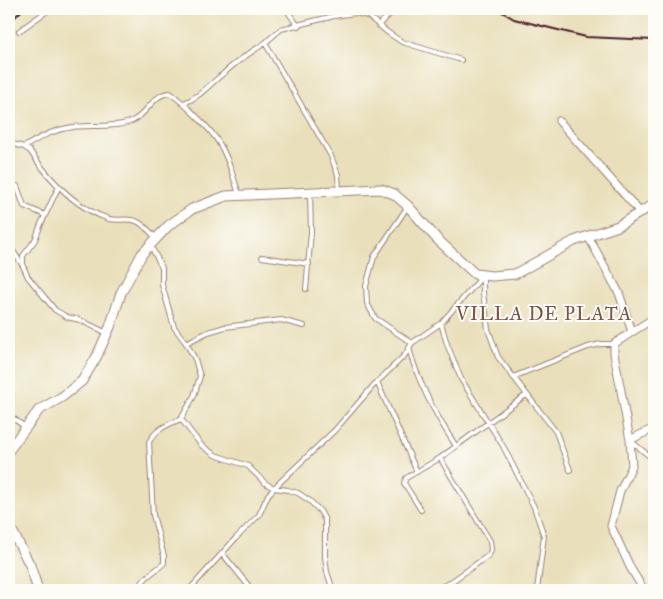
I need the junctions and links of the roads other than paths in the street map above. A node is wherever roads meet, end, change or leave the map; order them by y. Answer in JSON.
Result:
{"nodes":[{"id":1,"x":50,"y":9,"type":"edge"},
{"id":2,"x":286,"y":9,"type":"edge"},
{"id":3,"x":396,"y":9,"type":"edge"},
{"id":4,"x":378,"y":25,"type":"junction"},
{"id":5,"x":298,"y":26,"type":"junction"},
{"id":6,"x":19,"y":31,"type":"dead end"},
{"id":7,"x":265,"y":43,"type":"junction"},
{"id":8,"x":461,"y":60,"type":"dead end"},
{"id":9,"x":184,"y":103,"type":"junction"},
{"id":10,"x":559,"y":121,"type":"dead end"},
{"id":11,"x":9,"y":143,"type":"edge"},
{"id":12,"x":24,"y":147,"type":"junction"},
{"id":13,"x":18,"y":186,"type":"dead end"},
{"id":14,"x":58,"y":186,"type":"junction"},
{"id":15,"x":339,"y":191,"type":"junction"},
{"id":16,"x":310,"y":193,"type":"junction"},
{"id":17,"x":240,"y":196,"type":"junction"},
{"id":18,"x":654,"y":204,"type":"edge"},
{"id":19,"x":408,"y":206,"type":"junction"},
{"id":20,"x":640,"y":212,"type":"junction"},
{"id":21,"x":45,"y":215,"type":"junction"},
{"id":22,"x":588,"y":236,"type":"junction"},
{"id":23,"x":154,"y":242,"type":"junction"},
{"id":24,"x":9,"y":245,"type":"edge"},
{"id":25,"x":262,"y":257,"type":"dead end"},
{"id":26,"x":309,"y":264,"type":"junction"},
{"id":27,"x":23,"y":266,"type":"junction"},
{"id":28,"x":483,"y":275,"type":"junction"},
{"id":29,"x":306,"y":288,"type":"dead end"},
{"id":30,"x":654,"y":318,"type":"edge"},
{"id":31,"x":441,"y":323,"type":"junction"},
{"id":32,"x":304,"y":326,"type":"dead end"},
{"id":33,"x":632,"y":332,"type":"junction"},
{"id":34,"x":107,"y":334,"type":"junction"},
{"id":35,"x":186,"y":343,"type":"junction"},
{"id":36,"x":412,"y":343,"type":"junction"},
{"id":37,"x":614,"y":344,"type":"junction"},
{"id":38,"x":409,"y":348,"type":"junction"},
{"id":39,"x":513,"y":377,"type":"junction"},
{"id":40,"x":377,"y":382,"type":"junction"},
{"id":41,"x":526,"y":394,"type":"junction"},
{"id":42,"x":9,"y":415,"type":"edge"},
{"id":43,"x":181,"y":419,"type":"junction"},
{"id":44,"x":488,"y":423,"type":"junction"},
{"id":45,"x":26,"y":427,"type":"junction"},
{"id":46,"x":654,"y":428,"type":"edge"},
{"id":47,"x":630,"y":440,"type":"junction"},
{"id":48,"x":456,"y":446,"type":"junction"},
{"id":49,"x":9,"y":450,"type":"edge"},
{"id":50,"x":440,"y":458,"type":"junction"},
{"id":51,"x":654,"y":460,"type":"edge"},
{"id":52,"x":570,"y":470,"type":"dead end"},
{"id":53,"x":417,"y":472,"type":"junction"},
{"id":54,"x":274,"y":488,"type":"junction"},
{"id":55,"x":421,"y":510,"type":"dead end"},
{"id":56,"x":9,"y":525,"type":"edge"},
{"id":57,"x":11,"y":536,"type":"edge"},
{"id":58,"x":222,"y":553,"type":"junction"},
{"id":59,"x":38,"y":590,"type":"edge"},
{"id":60,"x":139,"y":590,"type":"edge"},
{"id":61,"x":189,"y":590,"type":"edge"},
{"id":62,"x":252,"y":590,"type":"edge"},
{"id":63,"x":333,"y":590,"type":"edge"},
{"id":64,"x":433,"y":590,"type":"edge"},
{"id":65,"x":537,"y":590,"type":"edge"},
{"id":66,"x":644,"y":590,"type":"edge"}],
"edges":[{"from":1,"to":6,"type":"lane"},
{"from":2,"to":5,"type":"lane"},
{"from":3,"to":4,"type":"lane"},
{"from":4,"to":5,"type":"lane"},
{"from":4,"to":8,"type":"lane"},
{"from":5,"to":7,"type":"lane"},
{"from":7,"to":9,"type":"lane"},
{"from":7,"to":15,"type":"lane"},
{"from":9,"to":12,"type":"lane"},
{"from":9,"to":17,"type":"lane"},
{"from":10,"to":20,"type":"street"},
{"from":11,"to":12,"type":"lane"},
{"from":12,"to":14,"type":"lane"},
{"from":13,"to":21,"type":"lane"},
{"from":14,"to":21,"type":"lane"},
{"from":14,"to":23,"type":"lane"},
{"from":15,"to":16,"type":"street"},
{"from":15,"to":19,"type":"street"},
{"from":16,"to":17,"type":"street"},
{"from":16,"to":26,"type":"lane"},
{"from":17,"to":23,"type":"street"},
{"from":18,"to":20,"type":"street"},
{"from":19,"to":28,"type":"street"},
{"from":19,"to":36,"type":"lane"},
{"from":20,"to":22,"type":"street"},
{"from":21,"to":27,"type":"lane"},
{"from":22,"to":28,"type":"street"},
{"from":22,"to":33,"type":"street"},
{"from":23,"to":34,"type":"street"},
{"from":23,"to":35,"type":"lane"},
{"from":24,"to":27,"type":"lane"},
{"from":25,"to":26,"type":"lane"},
{"from":26,"to":29,"type":"lane"},
{"from":27,"to":34,"type":"lane"},
{"from":28,"to":31,"type":"lane"},
{"from":28,"to":39,"type":"lane"},
{"from":30,"to":33,"type":"street"},
{"from":31,"to":36,"type":"lane"},
{"from":31,"to":44,"type":"lane"},
{"from":32,"to":35,"type":"lane"},
{"from":33,"to":37,"type":"street"},
{"from":34,"to":45,"type":"street"},
{"from":35,"to":43,"type":"lane"},
{"from":36,"to":38,"type":"lane"},
{"from":37,"to":39,"type":"lane"},
{"from":37,"to":47,"type":"street"},
{"from":38,"to":40,"type":"lane"},
{"from":38,"to":48,"type":"lane"},
{"from":39,"to":41,"type":"lane"},
{"from":40,"to":53,"type":"lane"},
{"from":40,"to":54,"type":"lane"},
{"from":41,"to":44,"type":"lane"},
{"from":41,"to":52,"type":"lane"},
{"from":42,"to":45,"type":"lane"},
{"from":43,"to":54,"type":"lane"},
{"from":43,"to":60,"type":"lane"},
{"from":44,"to":48,"type":"lane"},
{"from":44,"to":65,"type":"lane"},
{"from":45,"to":49,"type":"street"},
{"from":46,"to":47,"type":"street"},
{"from":47,"to":51,"type":"lane"},
{"from":47,"to":66,"type":"street"},
{"from":48,"to":50,"type":"lane"},
{"from":50,"to":53,"type":"lane"},
{"from":50,"to":64,"type":"lane"},
{"from":53,"to":55,"type":"lane"},
{"from":54,"to":58,"type":"lane"},
{"from":54,"to":63,"type":"lane"},
{"from":56,"to":57,"type":"street"},
{"from":57,"to":59,"type":"street"},
{"from":58,"to":61,"type":"lane"},
{"from":58,"to":62,"type":"lane"}]}
